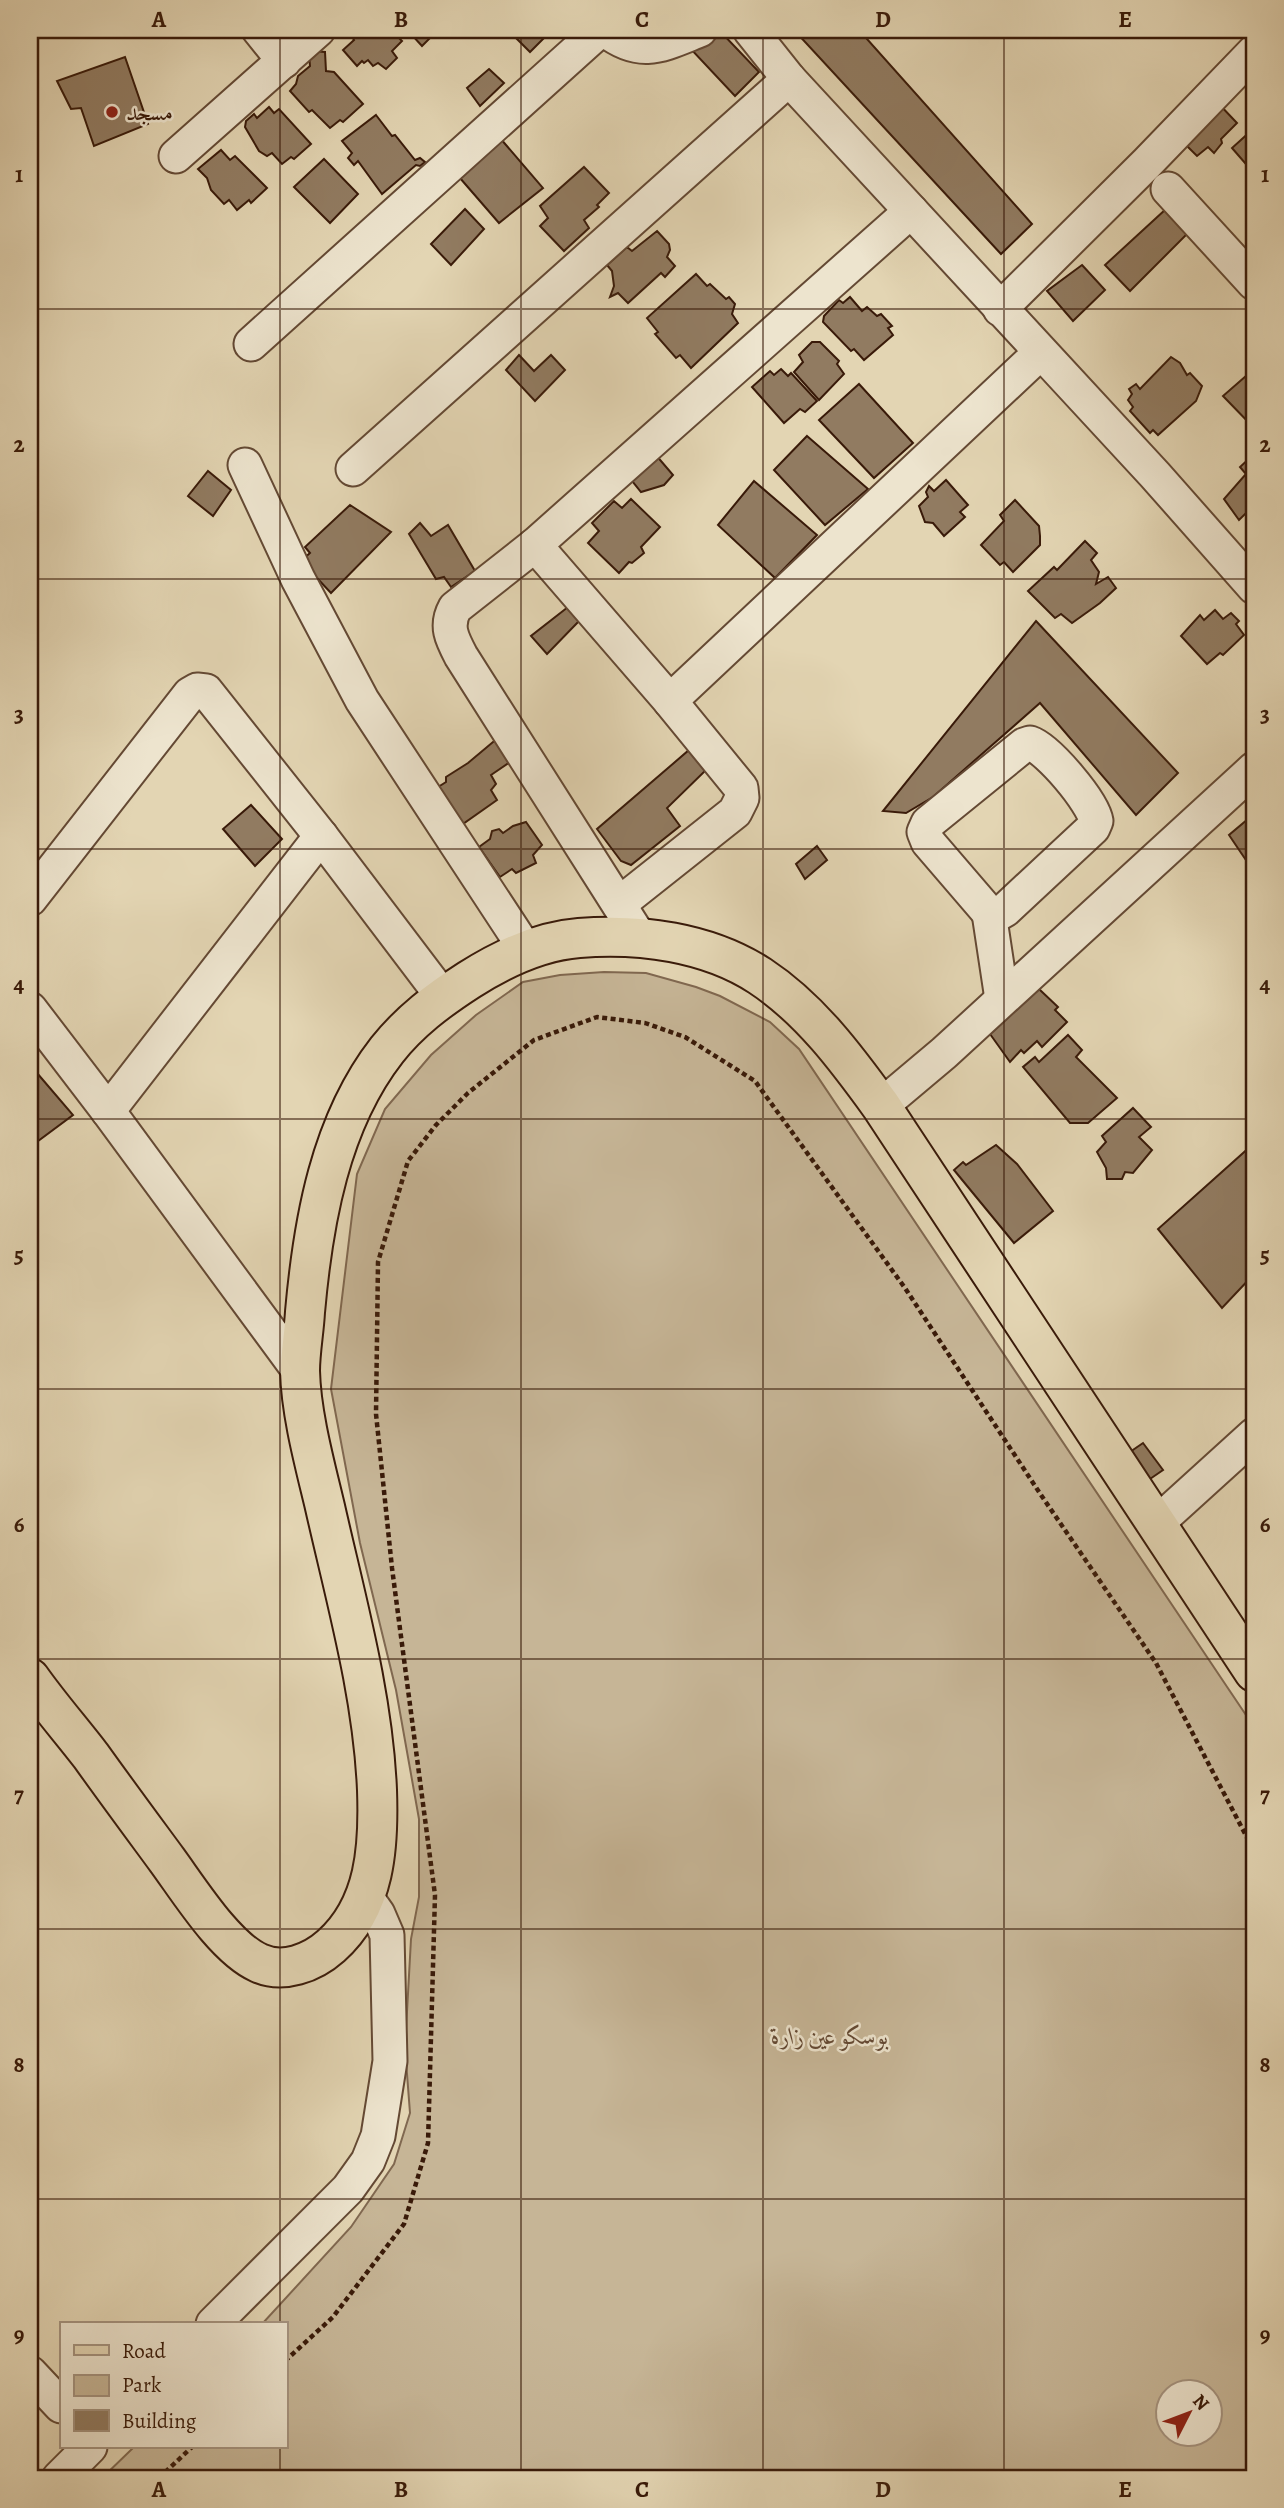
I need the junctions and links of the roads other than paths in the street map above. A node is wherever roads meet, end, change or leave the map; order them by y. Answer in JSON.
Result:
{"nodes":[{"id":1,"x":259,"y":30,"type":"edge"},
{"id":2,"x":318,"y":30,"type":"edge"},
{"id":3,"x":603,"y":30,"type":"edge"},
{"id":4,"x":700,"y":30,"type":"edge"},
{"id":5,"x":750,"y":30,"type":"edge"},
{"id":6,"x":1254,"y":52,"type":"edge"},
{"id":7,"x":284,"y":61,"type":"junction"},
{"id":8,"x":789,"y":79,"type":"junction"},
{"id":9,"x":177,"y":156,"type":"dead end"},
{"id":10,"x":1168,"y":189,"type":"dead end"},
{"id":11,"x":911,"y":211,"type":"junction"},
{"id":12,"x":1254,"y":283,"type":"edge"},
{"id":13,"x":1000,"y":309,"type":"junction"},
{"id":14,"x":251,"y":344,"type":"dead end"},
{"id":15,"x":1040,"y":353,"type":"junction"},
{"id":16,"x":245,"y":465,"type":"dead end"},
{"id":17,"x":353,"y":469,"type":"dead end"},
{"id":18,"x":535,"y":545,"type":"junction"},
{"id":19,"x":1254,"y":587,"type":"edge"},
{"id":20,"x":670,"y":701,"type":"junction"},
{"id":21,"x":1254,"y":769,"type":"edge"},
{"id":22,"x":321,"y":836,"type":"junction"},
{"id":23,"x":30,"y":899,"type":"edge"},
{"id":24,"x":619,"y":904,"type":"junction"},
{"id":25,"x":989,"y":913,"type":"junction"},
{"id":26,"x":640,"y":938,"type":"junction"},
{"id":27,"x":526,"y":950,"type":"junction"},
{"id":28,"x":443,"y":997,"type":"junction"},
{"id":29,"x":1002,"y":999,"type":"junction"},
{"id":30,"x":30,"y":1009,"type":"edge"},
{"id":31,"x":881,"y":1106,"type":"junction"},
{"id":32,"x":108,"y":1111,"type":"junction"},
{"id":33,"x":300,"y":1372,"type":"junction"},
{"id":34,"x":1254,"y":1435,"type":"edge"},
{"id":35,"x":1156,"y":1524,"type":"junction"},
{"id":36,"x":1254,"y":1672,"type":"edge"},
{"id":37,"x":31,"y":1685,"type":"edge"},
{"id":38,"x":366,"y":1897,"type":"junction"},
{"id":39,"x":215,"y":2322,"type":"edge"},
{"id":40,"x":30,"y":2373,"type":"edge"},
{"id":41,"x":60,"y":2405,"type":"edge"},
{"id":42,"x":89,"y":2448,"type":"edge"},
{"id":43,"x":59,"y":2478,"type":"edge"}],
"edges":[{"from":1,"to":7,"type":"street"},
{"from":2,"to":7,"type":"street"},
{"from":3,"to":4,"type":"street"},
{"from":3,"to":14,"type":"street"},
{"from":5,"to":8,"type":"street"},
{"from":6,"to":13,"type":"street"},
{"from":7,"to":9,"type":"street"},
{"from":8,"to":11,"type":"street"},
{"from":8,"to":17,"type":"street"},
{"from":10,"to":12,"type":"street"},
{"from":11,"to":13,"type":"street"},
{"from":11,"to":18,"type":"street"},
{"from":13,"to":15,"type":"street"},
{"from":15,"to":19,"type":"street"},
{"from":15,"to":20,"type":"street"},
{"from":16,"to":27,"type":"street"},
{"from":18,"to":20,"type":"street"},
{"from":18,"to":24,"type":"street"},
{"from":20,"to":24,"type":"street"},
{"from":21,"to":29,"type":"street"},
{"from":22,"to":23,"type":"street"},
{"from":22,"to":28,"type":"street"},
{"from":22,"to":32,"type":"street"},
{"from":24,"to":26,"type":"street"},
{"from":25,"to":25,"type":"street"},
{"from":25,"to":29,"type":"street"},
{"from":26,"to":27,"type":"main road"},
{"from":26,"to":31,"type":"main road"},
{"from":27,"to":28,"type":"main road"},
{"from":28,"to":33,"type":"main road"},
{"from":29,"to":31,"type":"street"},
{"from":30,"to":32,"type":"street"},
{"from":31,"to":35,"type":"main road"},
{"from":32,"to":33,"type":"street"},
{"from":33,"to":38,"type":"main road"},
{"from":34,"to":35,"type":"street"},
{"from":35,"to":36,"type":"main road"},
{"from":37,"to":38,"type":"main road"},
{"from":38,"to":39,"type":"street"},
{"from":40,"to":41,"type":"street"},
{"from":42,"to":43,"type":"street"}]}
